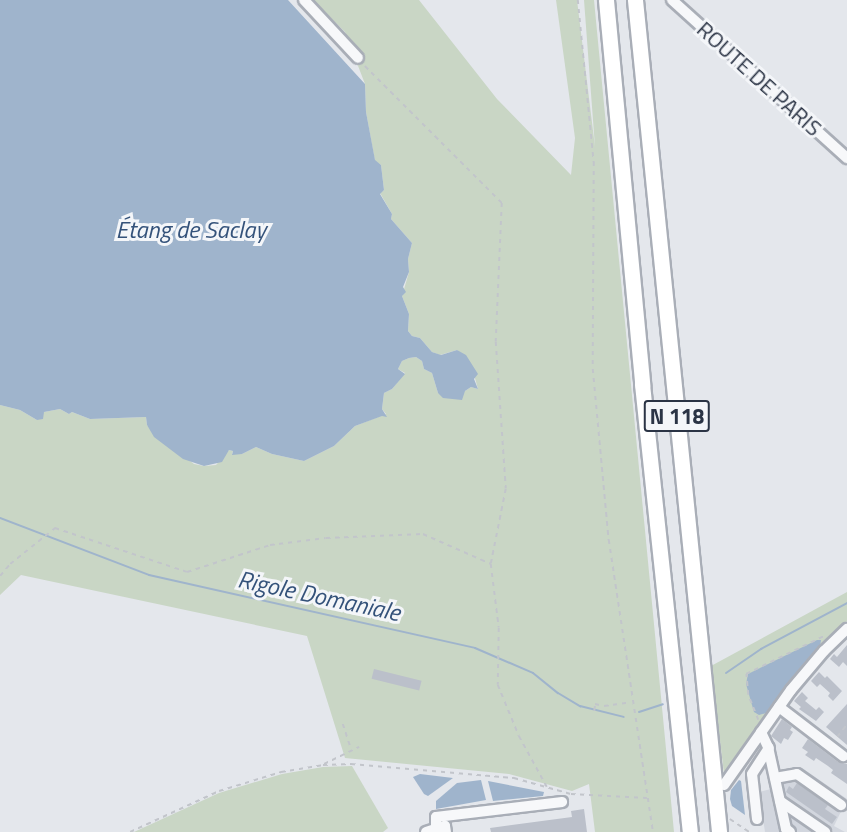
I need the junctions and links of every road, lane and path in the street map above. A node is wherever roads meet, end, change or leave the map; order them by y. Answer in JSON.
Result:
{"nodes":[{"id":1,"x":304,"y":0,"type":"edge"},
{"id":2,"x":578,"y":0,"type":"edge"},
{"id":3,"x":606,"y":0,"type":"edge"},
{"id":4,"x":635,"y":0,"type":"edge"},
{"id":5,"x":672,"y":0,"type":"edge"},
{"id":6,"x":358,"y":58,"type":"joint"},
{"id":7,"x":847,"y":158,"type":"edge"},
{"id":8,"x":491,"y":564,"type":"junction"},
{"id":9,"x":0,"y":576,"type":"edge"},
{"id":10,"x":847,"y":629,"type":"edge"},
{"id":11,"x":826,"y":636,"type":"dead end"},
{"id":12,"x":632,"y":701,"type":"junction"},
{"id":13,"x":778,"y":707,"type":"junction"},
{"id":14,"x":594,"y":711,"type":"dead end"},
{"id":15,"x":342,"y":724,"type":"dead end"},
{"id":16,"x":847,"y":724,"type":"edge"},
{"id":17,"x":762,"y":730,"type":"junction"},
{"id":18,"x":831,"y":746,"type":"junction"},
{"id":19,"x":359,"y":747,"type":"dead end"},
{"id":20,"x":769,"y":748,"type":"junction"},
{"id":21,"x":351,"y":750,"type":"junction"},
{"id":22,"x":843,"y":756,"type":"dead end"},
{"id":23,"x":323,"y":765,"type":"junction"},
{"id":24,"x":774,"y":775,"type":"junction"},
{"id":25,"x":724,"y":784,"type":"dead end"},
{"id":26,"x":547,"y":787,"type":"junction"},
{"id":27,"x":647,"y":798,"type":"junction"},
{"id":28,"x":780,"y":801,"type":"junction"},
{"id":29,"x":562,"y":802,"type":"dead end"},
{"id":30,"x":841,"y":805,"type":"dead end"},
{"id":31,"x":727,"y":817,"type":"dead end"},
{"id":32,"x":757,"y":819,"type":"dead end"},
{"id":33,"x":436,"y":831,"type":"edge"},
{"id":34,"x":130,"y":832,"type":"edge"},
{"id":35,"x":653,"y":832,"type":"edge"},
{"id":36,"x":690,"y":832,"type":"edge"},
{"id":37,"x":719,"y":832,"type":"edge"},
{"id":38,"x":749,"y":832,"type":"edge"},
{"id":39,"x":790,"y":832,"type":"edge"},
{"id":40,"x":825,"y":832,"type":"edge"}],
"edges":[{"from":1,"to":6,"type":"street"},
{"from":2,"to":12,"type":"path"},
{"from":3,"to":36,"type":"highway","number":"N 118"},
{"from":4,"to":37,"type":"highway","number":"N 118"},
{"from":5,"to":7,"type":"street","name":"ROUTE DE PARIS"},
{"from":6,"to":8,"type":"path"},
{"from":8,"to":9,"type":"path"},
{"from":8,"to":26,"type":"path"},
{"from":10,"to":13,"type":"street"},
{"from":11,"to":17,"type":"path"},
{"from":12,"to":14,"type":"path"},
{"from":12,"to":27,"type":"path"},
{"from":13,"to":17,"type":"street"},
{"from":13,"to":18,"type":"street"},
{"from":15,"to":21,"type":"path"},
{"from":16,"to":18,"type":"path"},
{"from":17,"to":20,"type":"street"},
{"from":17,"to":25,"type":"street"},
{"from":18,"to":22,"type":"street"},
{"from":19,"to":21,"type":"path"},
{"from":20,"to":24,"type":"street"},
{"from":20,"to":32,"type":"street"},
{"from":21,"to":23,"type":"path"},
{"from":23,"to":26,"type":"path"},
{"from":23,"to":34,"type":"path"},
{"from":24,"to":28,"type":"street"},
{"from":24,"to":30,"type":"street"},
{"from":26,"to":27,"type":"path"},
{"from":27,"to":35,"type":"path"},
{"from":28,"to":39,"type":"street"},
{"from":28,"to":40,"type":"street"},
{"from":29,"to":33,"type":"street"},
{"from":31,"to":38,"type":"path"}]}
